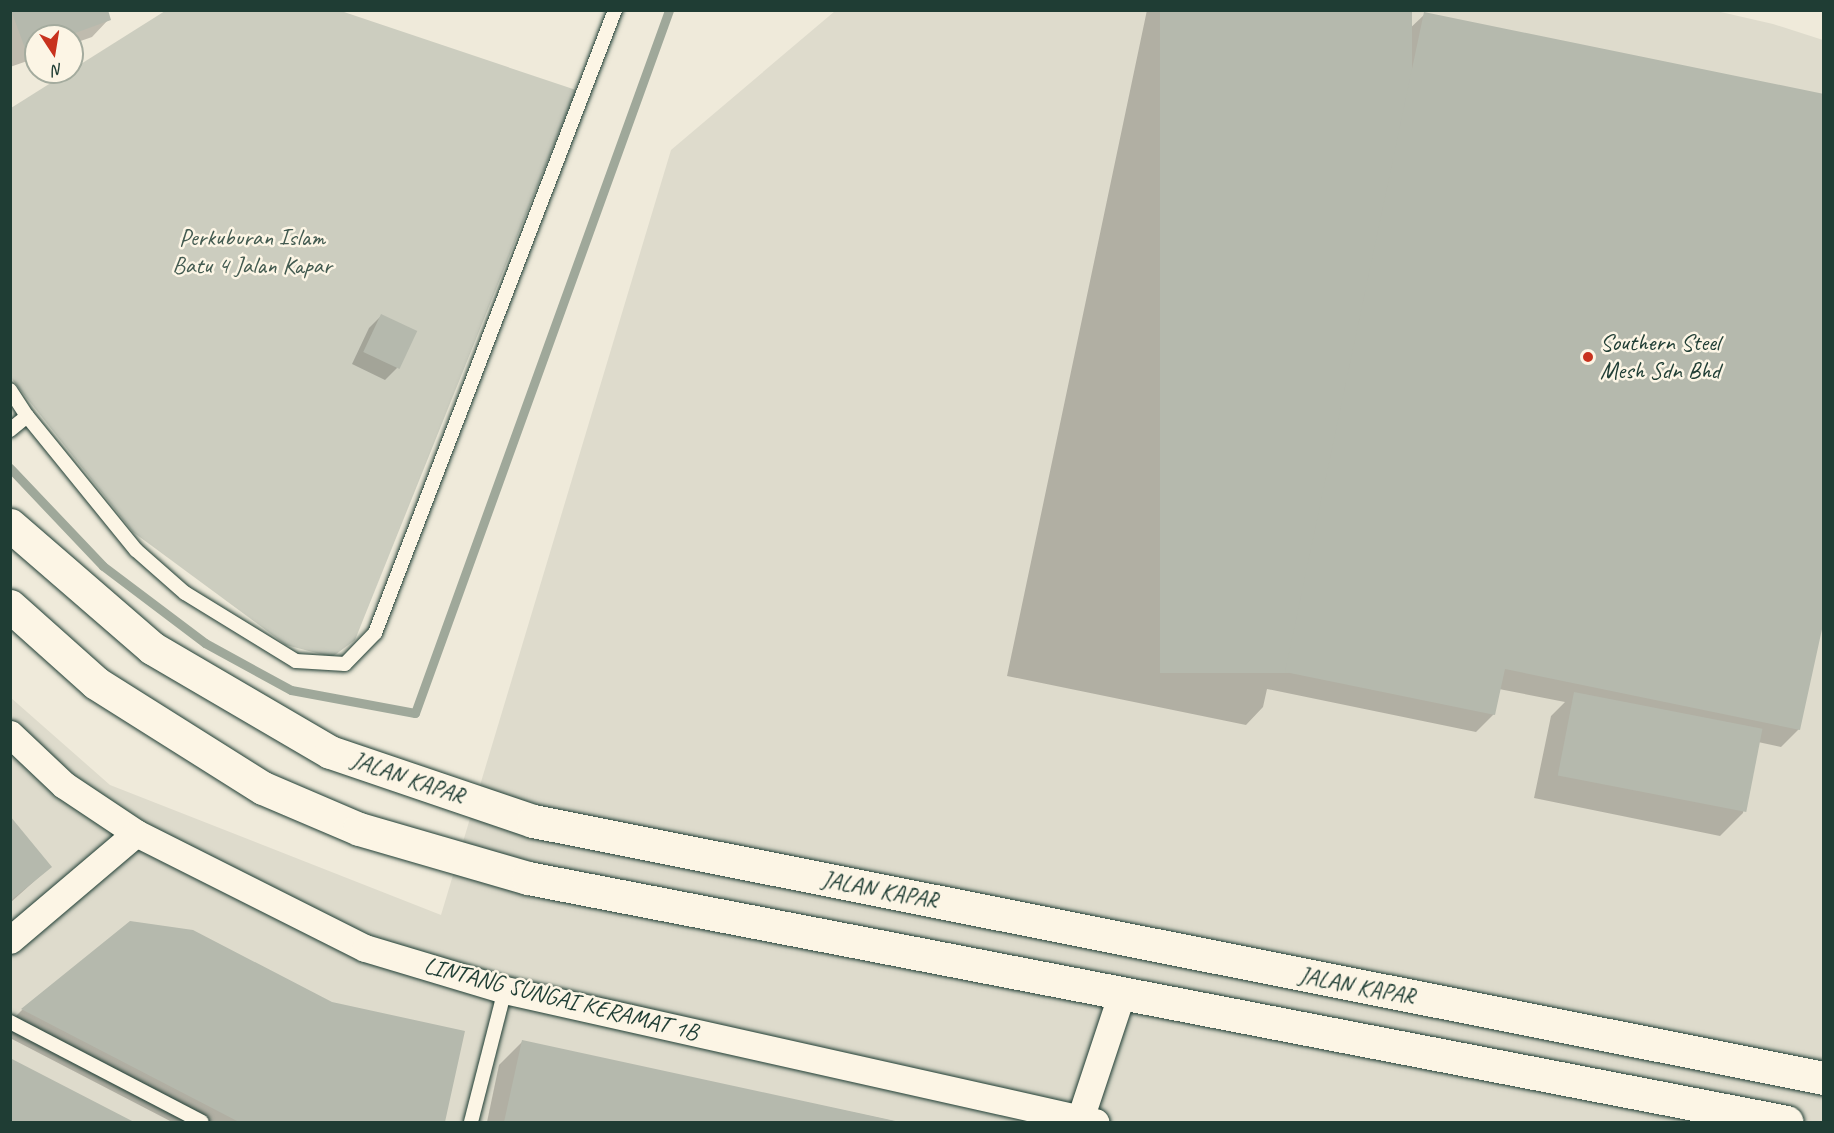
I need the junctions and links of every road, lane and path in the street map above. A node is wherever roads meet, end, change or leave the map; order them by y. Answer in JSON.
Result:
{"nodes":[{"id":1,"x":615,"y":10,"type":"edge"},
{"id":2,"x":10,"y":390,"type":"edge"},
{"id":3,"x":27,"y":416,"type":"junction"},
{"id":4,"x":10,"y":430,"type":"edge"},
{"id":5,"x":10,"y":525,"type":"edge"},
{"id":6,"x":10,"y":606,"type":"edge"},
{"id":7,"x":10,"y":734,"type":"edge"},
{"id":8,"x":136,"y":833,"type":"junction"},
{"id":9,"x":10,"y":940,"type":"edge"},
{"id":10,"x":505,"y":990,"type":"junction"},
{"id":11,"x":1122,"y":993,"type":"junction"},
{"id":12,"x":10,"y":1022,"type":"edge"},
{"id":13,"x":1824,"y":1078,"type":"edge"},
{"id":14,"x":1084,"y":1121,"type":"edge"},
{"id":15,"x":202,"y":1122,"type":"edge"},
{"id":16,"x":471,"y":1122,"type":"edge"},
{"id":17,"x":1787,"y":1122,"type":"edge"}],
"edges":[{"from":1,"to":3,"type":"lane"},
{"from":2,"to":3,"type":"lane"},
{"from":3,"to":4,"type":"lane"},
{"from":5,"to":13,"type":"highway","name":"JALAN KAPAR"},
{"from":6,"to":11,"type":"highway"},
{"from":7,"to":8,"type":"street","name":"LINTANG SUNGAI KERAMAT 1B"},
{"from":8,"to":9,"type":"street"},
{"from":8,"to":10,"type":"street","name":"LINTANG SUNGAI KERAMAT 1B"},
{"from":10,"to":14,"type":"street","name":"LINTANG SUNGAI KERAMAT 1B"},
{"from":10,"to":16,"type":"lane"},
{"from":11,"to":14,"type":"street"},
{"from":11,"to":17,"type":"highway"},
{"from":12,"to":15,"type":"lane"}]}
